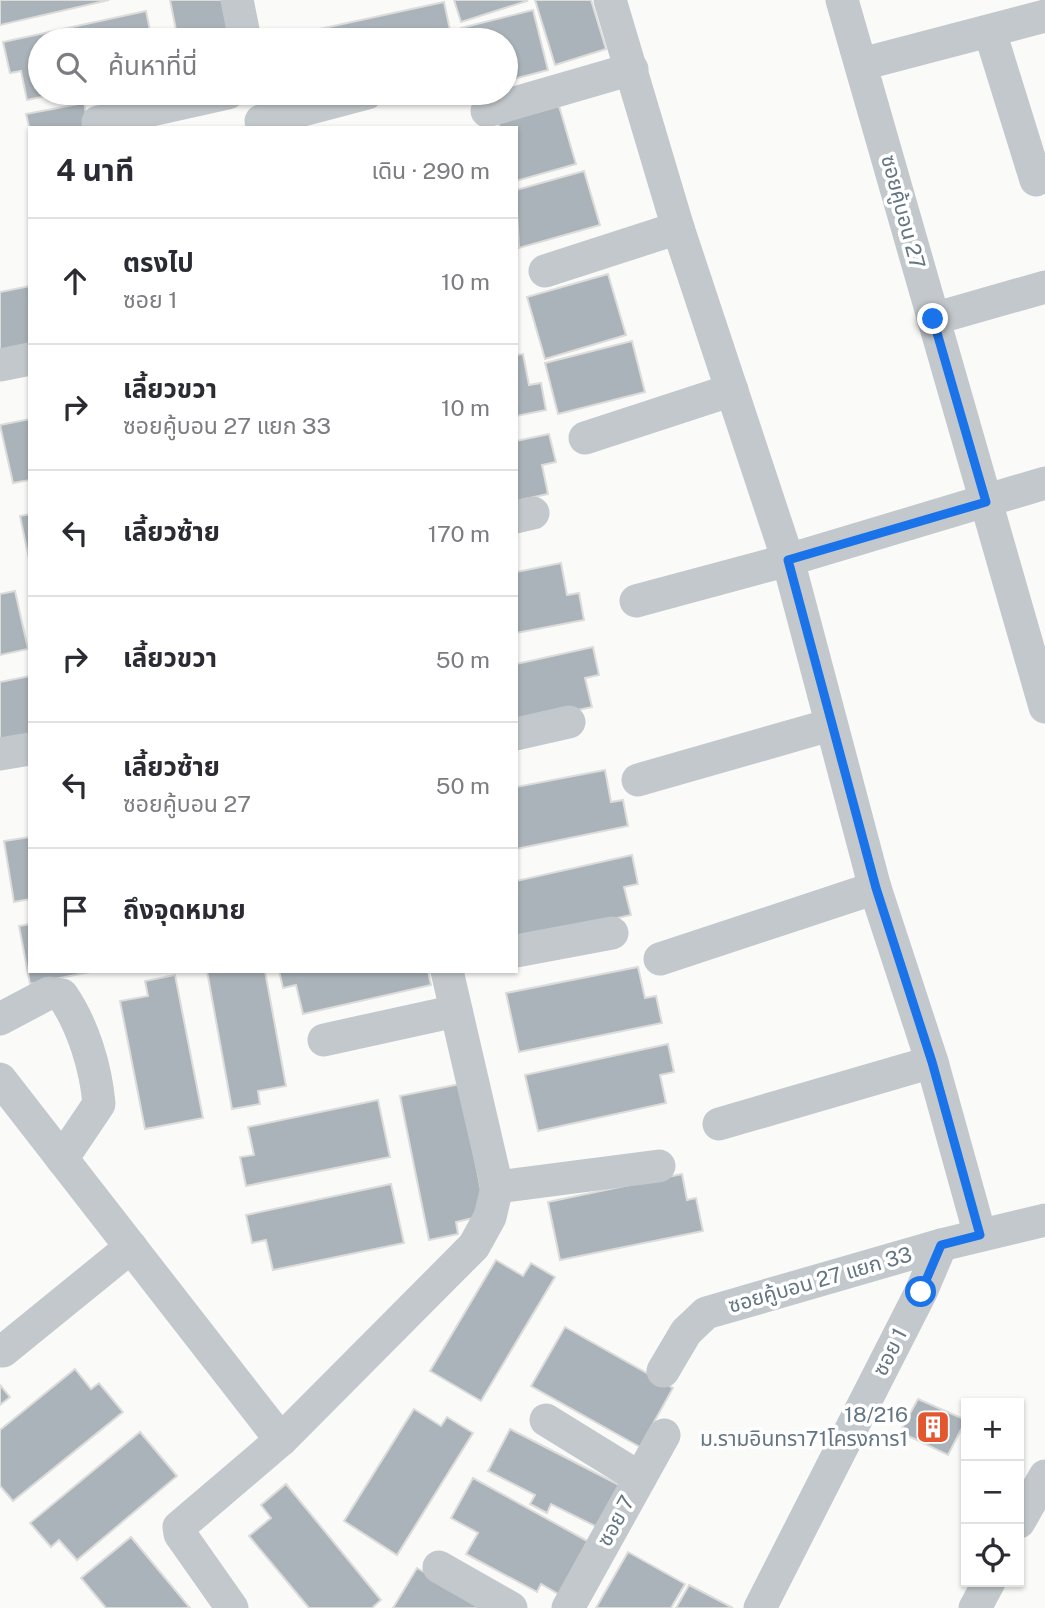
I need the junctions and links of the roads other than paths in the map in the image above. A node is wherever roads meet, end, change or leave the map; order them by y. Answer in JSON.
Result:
{"nodes":[{"id":1,"x":237,"y":0,"type":"edge"},
{"id":2,"x":610,"y":0,"type":"edge"},
{"id":3,"x":842,"y":0,"type":"edge"},
{"id":4,"x":1045,"y":16,"type":"edge"},
{"id":5,"x":243,"y":28,"type":"edge"},
{"id":6,"x":990,"y":32,"type":"junction"},
{"id":7,"x":862,"y":64,"type":"junction"},
{"id":8,"x":632,"y":69,"type":"junction"},
{"id":9,"x":518,"y":102,"type":"edge"},
{"id":10,"x":174,"y":105,"type":"edge"},
{"id":11,"x":306,"y":105,"type":"edge"},
{"id":12,"x":508,"y":105,"type":"edge"},
{"id":13,"x":487,"y":111,"type":"dead end"},
{"id":14,"x":260,"y":114,"type":"edge"},
{"id":15,"x":98,"y":122,"type":"dead end"},
{"id":16,"x":1036,"y":180,"type":"dead end"},
{"id":17,"x":678,"y":228,"type":"junction"},
{"id":18,"x":545,"y":271,"type":"dead end"},
{"id":19,"x":1045,"y":287,"type":"edge"},
{"id":20,"x":933,"y":319,"type":"junction"},
{"id":21,"x":28,"y":359,"type":"edge"},
{"id":22,"x":0,"y":365,"type":"edge"},
{"id":23,"x":732,"y":390,"type":"junction"},
{"id":24,"x":585,"y":438,"type":"dead end"},
{"id":25,"x":1045,"y":483,"type":"edge"},
{"id":26,"x":986,"y":502,"type":"junction"},
{"id":27,"x":788,"y":560,"type":"junction"},
{"id":28,"x":636,"y":601,"type":"dead end"},
{"id":29,"x":1038,"y":660,"type":"edge"},
{"id":30,"x":1045,"y":707,"type":"edge"},
{"id":31,"x":569,"y":722,"type":"dead end"},
{"id":32,"x":830,"y":725,"type":"junction"},
{"id":33,"x":518,"y":734,"type":"edge"},
{"id":34,"x":28,"y":749,"type":"edge"},
{"id":35,"x":0,"y":754,"type":"edge"},
{"id":36,"x":638,"y":780,"type":"dead end"},
{"id":37,"x":876,"y":888,"type":"junction"},
{"id":38,"x":612,"y":933,"type":"dead end"},
{"id":39,"x":518,"y":951,"type":"edge"},
{"id":40,"x":660,"y":959,"type":"dead end"},
{"id":41,"x":447,"y":973,"type":"edge"},
{"id":42,"x":456,"y":1011,"type":"junction"},
{"id":43,"x":0,"y":1019,"type":"edge"},
{"id":44,"x":324,"y":1040,"type":"dead end"},
{"id":45,"x":932,"y":1062,"type":"junction"},
{"id":46,"x":0,"y":1079,"type":"edge"},
{"id":47,"x":719,"y":1124,"type":"dead end"},
{"id":48,"x":62,"y":1159,"type":"junction"},
{"id":49,"x":659,"y":1166,"type":"dead end"},
{"id":50,"x":497,"y":1186,"type":"junction"},
{"id":51,"x":1045,"y":1220,"type":"edge"},
{"id":52,"x":980,"y":1235,"type":"junction"},
{"id":53,"x":941,"y":1245,"type":"junction"},
{"id":54,"x":131,"y":1247,"type":"junction"},
{"id":55,"x":3,"y":1351,"type":"dead end"},
{"id":56,"x":663,"y":1370,"type":"dead end"},
{"id":57,"x":546,"y":1420,"type":"dead end"},
{"id":58,"x":664,"y":1435,"type":"dead end"},
{"id":59,"x":281,"y":1440,"type":"junction"},
{"id":60,"x":1045,"y":1476,"type":"edge"},
{"id":61,"x":640,"y":1478,"type":"junction"},
{"id":62,"x":1030,"y":1514,"type":"edge"},
{"id":63,"x":439,"y":1567,"type":"dead end"},
{"id":64,"x":986,"y":1587,"type":"edge"},
{"id":65,"x":232,"y":1608,"type":"edge"},
{"id":66,"x":511,"y":1608,"type":"edge"},
{"id":67,"x":568,"y":1608,"type":"edge"},
{"id":68,"x":760,"y":1608,"type":"edge"},
{"id":69,"x":975,"y":1608,"type":"edge"}],
"edges":[{"from":1,"to":5,"type":"street"},
{"from":2,"to":8,"type":"street"},
{"from":3,"to":7,"type":"street","name":"ซอยคู้บอน 27"},
{"from":4,"to":6,"type":"street"},
{"from":6,"to":7,"type":"street"},
{"from":6,"to":16,"type":"street"},
{"from":7,"to":20,"type":"street","name":"ซอยคู้บอน 27"},
{"from":8,"to":9,"type":"street"},
{"from":8,"to":17,"type":"street"},
{"from":10,"to":15,"type":"street"},
{"from":11,"to":14,"type":"street"},
{"from":12,"to":13,"type":"street"},
{"from":17,"to":18,"type":"street"},
{"from":17,"to":23,"type":"street"},
{"from":19,"to":20,"type":"street"},
{"from":20,"to":26,"type":"street","name":"ซอยคู้บอน 27"},
{"from":21,"to":22,"type":"street"},
{"from":23,"to":24,"type":"street"},
{"from":23,"to":27,"type":"street"},
{"from":25,"to":26,"type":"street"},
{"from":26,"to":27,"type":"street"},
{"from":26,"to":29,"type":"street","name":"ซอยคู้บอน 27"},
{"from":27,"to":28,"type":"street"},
{"from":27,"to":32,"type":"street"},
{"from":29,"to":30,"type":"street","name":"ซอยคู้บอน 27"},
{"from":31,"to":33,"type":"street"},
{"from":32,"to":36,"type":"street"},
{"from":32,"to":37,"type":"street"},
{"from":34,"to":35,"type":"street"},
{"from":37,"to":40,"type":"street"},
{"from":37,"to":45,"type":"street"},
{"from":38,"to":39,"type":"street"},
{"from":41,"to":42,"type":"street"},
{"from":42,"to":44,"type":"street"},
{"from":42,"to":50,"type":"street"},
{"from":43,"to":48,"type":"street"},
{"from":45,"to":47,"type":"street"},
{"from":45,"to":52,"type":"street"},
{"from":46,"to":48,"type":"street"},
{"from":48,"to":54,"type":"street"},
{"from":49,"to":50,"type":"street"},
{"from":50,"to":59,"type":"street"},
{"from":51,"to":52,"type":"street","name":"ซอยคู้บอน 27 แยก 33"},
{"from":52,"to":53,"type":"street","name":"ซอยคู้บอน 27 แยก 33"},
{"from":53,"to":56,"type":"street","name":"ซอยคู้บอน 27 แยก 33"},
{"from":53,"to":68,"type":"street","name":"ซอย 1"},
{"from":54,"to":55,"type":"street"},
{"from":54,"to":59,"type":"street"},
{"from":57,"to":61,"type":"street"},
{"from":58,"to":61,"type":"street","name":"ซอย 7"},
{"from":59,"to":65,"type":"street"},
{"from":60,"to":62,"type":"street"},
{"from":61,"to":67,"type":"street","name":"ซอย 7"},
{"from":63,"to":66,"type":"street"},
{"from":64,"to":69,"type":"street"}]}
